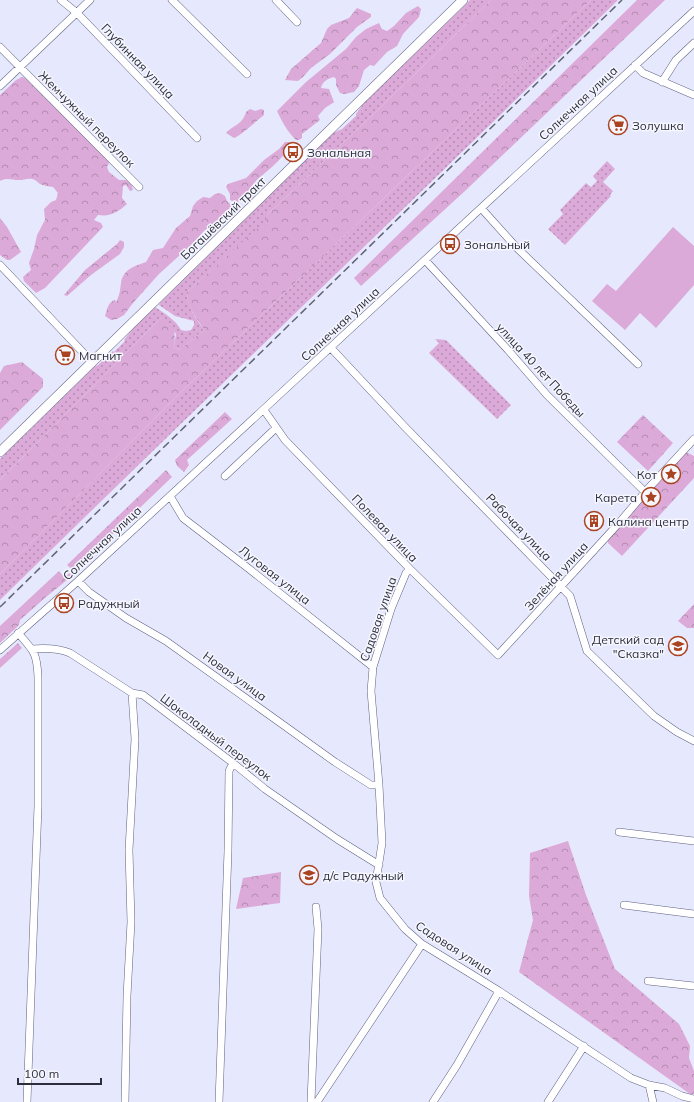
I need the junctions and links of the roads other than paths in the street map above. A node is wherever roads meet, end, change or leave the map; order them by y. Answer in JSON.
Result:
{"nodes":[{"id":1,"x":61,"y":0,"type":"edge"},
{"id":2,"x":90,"y":0,"type":"edge"},
{"id":3,"x":172,"y":0,"type":"edge"},
{"id":4,"x":276,"y":0,"type":"edge"},
{"id":5,"x":463,"y":0,"type":"edge"},
{"id":6,"x":694,"y":11,"type":"edge"},
{"id":7,"x":77,"y":13,"type":"junction"},
{"id":8,"x":297,"y":22,"type":"dead end"},
{"id":9,"x":694,"y":43,"type":"edge"},
{"id":10,"x":0,"y":47,"type":"edge"},
{"id":11,"x":635,"y":65,"type":"junction"},
{"id":12,"x":19,"y":67,"type":"junction"},
{"id":13,"x":247,"y":74,"type":"dead end"},
{"id":14,"x":662,"y":82,"type":"junction"},
{"id":15,"x":0,"y":86,"type":"edge"},
{"id":16,"x":694,"y":96,"type":"edge"},
{"id":17,"x":197,"y":138,"type":"dead end"},
{"id":18,"x":140,"y":187,"type":"dead end"},
{"id":19,"x":481,"y":208,"type":"junction"},
{"id":20,"x":425,"y":260,"type":"junction"},
{"id":21,"x":0,"y":265,"type":"edge"},
{"id":22,"x":331,"y":348,"type":"junction"},
{"id":23,"x":92,"y":362,"type":"junction"},
{"id":24,"x":638,"y":364,"type":"dead end"},
{"id":25,"x":264,"y":410,"type":"junction"},
{"id":26,"x":276,"y":428,"type":"junction"},
{"id":27,"x":694,"y":439,"type":"edge"},
{"id":28,"x":0,"y":452,"type":"edge"},
{"id":29,"x":225,"y":476,"type":"dead end"},
{"id":30,"x":645,"y":492,"type":"junction"},
{"id":31,"x":170,"y":496,"type":"junction"},
{"id":32,"x":410,"y":569,"type":"junction"},
{"id":33,"x":78,"y":581,"type":"junction"},
{"id":34,"x":561,"y":586,"type":"junction"},
{"id":35,"x":18,"y":633,"type":"junction"},
{"id":36,"x":32,"y":649,"type":"junction"},
{"id":37,"x":0,"y":650,"type":"edge"},
{"id":38,"x":498,"y":656,"type":"joint"},
{"id":39,"x":373,"y":667,"type":"junction"},
{"id":40,"x":132,"y":693,"type":"junction"},
{"id":41,"x":694,"y":741,"type":"edge"},
{"id":42,"x":233,"y":763,"type":"junction"},
{"id":43,"x":379,"y":785,"type":"junction"},
{"id":44,"x":619,"y":832,"type":"dead end"},
{"id":45,"x":694,"y":841,"type":"edge"},
{"id":46,"x":379,"y":865,"type":"junction"},
{"id":47,"x":624,"y":905,"type":"dead end"},
{"id":48,"x":316,"y":907,"type":"dead end"},
{"id":49,"x":694,"y":914,"type":"edge"},
{"id":50,"x":422,"y":944,"type":"junction"},
{"id":51,"x":648,"y":980,"type":"dead end"},
{"id":52,"x":694,"y":986,"type":"edge"},
{"id":53,"x":499,"y":991,"type":"junction"},
{"id":54,"x":584,"y":1046,"type":"junction"},
{"id":55,"x":649,"y":1085,"type":"junction"},
{"id":56,"x":694,"y":1099,"type":"edge"},
{"id":57,"x":27,"y":1102,"type":"edge"},
{"id":58,"x":125,"y":1102,"type":"edge"},
{"id":59,"x":219,"y":1102,"type":"edge"},
{"id":60,"x":311,"y":1102,"type":"edge"},
{"id":61,"x":317,"y":1102,"type":"edge"},
{"id":62,"x":433,"y":1102,"type":"edge"},
{"id":63,"x":548,"y":1102,"type":"edge"},
{"id":64,"x":653,"y":1102,"type":"edge"}],
"edges":[{"from":1,"to":7,"type":"street","name":"Глубинная улица"},
{"from":2,"to":7,"type":"street"},
{"from":3,"to":13,"type":"street"},
{"from":4,"to":8,"type":"street"},
{"from":5,"to":23,"type":"main road","name":"Богашёвский тракт"},
{"from":6,"to":11,"type":"street","name":"Солнечная улица"},
{"from":7,"to":12,"type":"street"},
{"from":7,"to":17,"type":"street","name":"Глубинная улица"},
{"from":9,"to":14,"type":"street"},
{"from":10,"to":12,"type":"street","name":"Жемчужный переулок"},
{"from":11,"to":14,"type":"street"},
{"from":11,"to":19,"type":"street","name":"Солнечная улица"},
{"from":12,"to":15,"type":"street"},
{"from":12,"to":18,"type":"street","name":"Жемчужный переулок"},
{"from":14,"to":16,"type":"street"},
{"from":19,"to":20,"type":"street","name":"Солнечная улица"},
{"from":19,"to":24,"type":"street"},
{"from":20,"to":22,"type":"street","name":"Солнечная улица"},
{"from":20,"to":30,"type":"street","name":"улица 40 лет Победы"},
{"from":21,"to":23,"type":"street"},
{"from":22,"to":25,"type":"street","name":"Солнечная улица"},
{"from":22,"to":34,"type":"street","name":"Рабочая улица"},
{"from":23,"to":28,"type":"main road","name":"Богашёвский тракт"},
{"from":25,"to":26,"type":"street","name":"Полевая улица"},
{"from":25,"to":31,"type":"street","name":"Солнечная улица"},
{"from":26,"to":29,"type":"street"},
{"from":26,"to":32,"type":"street","name":"Полевая улица"},
{"from":27,"to":30,"type":"street","name":"Зелёная улица"},
{"from":30,"to":34,"type":"street","name":"Зелёная улица"},
{"from":31,"to":33,"type":"street","name":"Солнечная улица"},
{"from":31,"to":39,"type":"street","name":"Луговая улица"},
{"from":32,"to":38,"type":"street","name":"Полевая улица"},
{"from":32,"to":39,"type":"street","name":"Садовая улица"},
{"from":33,"to":35,"type":"street","name":"Солнечная улица"},
{"from":33,"to":43,"type":"street","name":"Новая улица"},
{"from":34,"to":38,"type":"street","name":"Зелёная улица"},
{"from":34,"to":41,"type":"street","name":"Рабочая улица"},
{"from":35,"to":36,"type":"street"},
{"from":35,"to":37,"type":"street","name":"Солнечная улица"},
{"from":36,"to":40,"type":"street","name":"Шоколадный переулок"},
{"from":36,"to":57,"type":"street"},
{"from":39,"to":43,"type":"street","name":"Садовая улица"},
{"from":40,"to":42,"type":"street","name":"Шоколадный переулок"},
{"from":40,"to":58,"type":"street"},
{"from":42,"to":46,"type":"street","name":"Шоколадный переулок"},
{"from":42,"to":59,"type":"street"},
{"from":43,"to":46,"type":"street","name":"Садовая улица"},
{"from":44,"to":45,"type":"street"},
{"from":46,"to":50,"type":"street","name":"Садовая улица"},
{"from":47,"to":49,"type":"street"},
{"from":48,"to":60,"type":"street"},
{"from":50,"to":53,"type":"street","name":"Садовая улица"},
{"from":50,"to":61,"type":"street"},
{"from":51,"to":52,"type":"street"},
{"from":53,"to":54,"type":"street","name":"Садовая улица"},
{"from":53,"to":62,"type":"street"},
{"from":54,"to":55,"type":"street","name":"Садовая улица"},
{"from":54,"to":63,"type":"street"},
{"from":55,"to":56,"type":"street","name":"Садовая улица"},
{"from":55,"to":64,"type":"street"}]}
